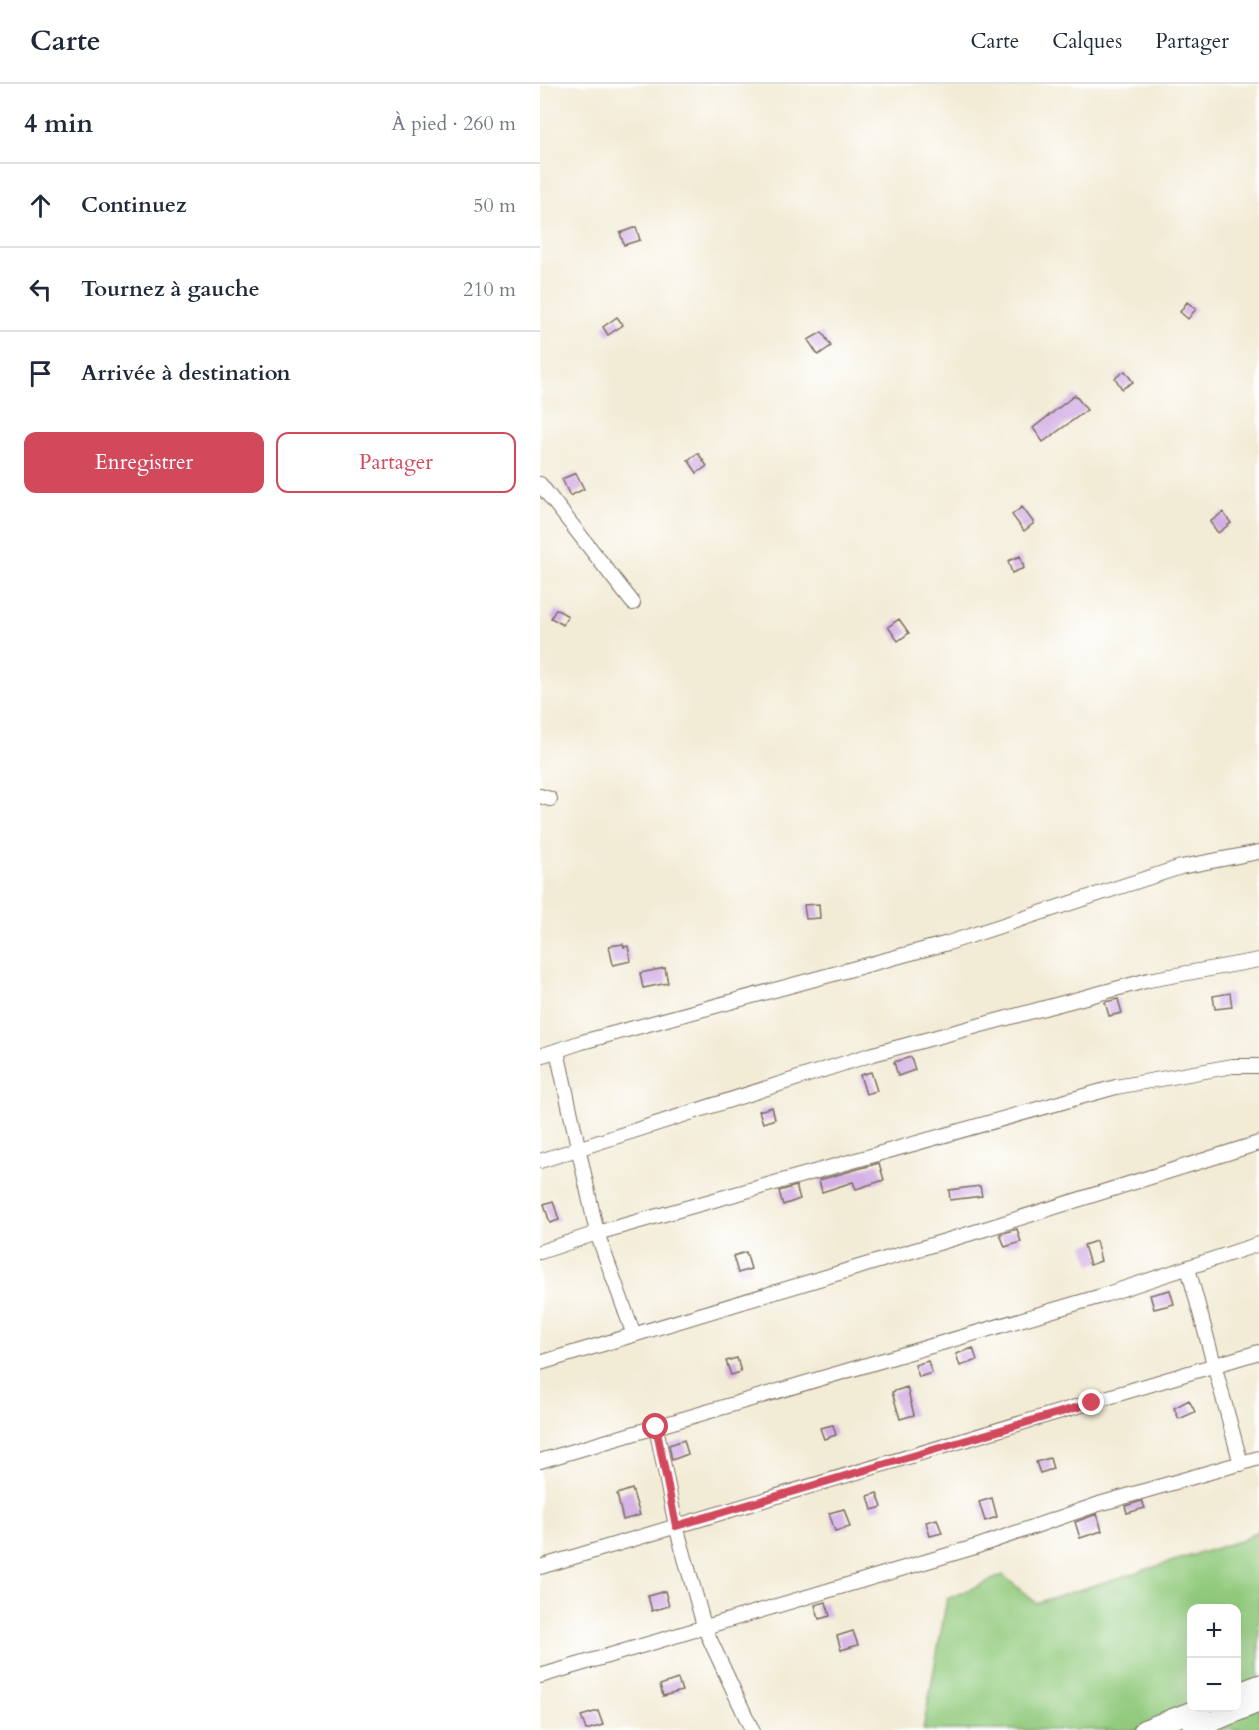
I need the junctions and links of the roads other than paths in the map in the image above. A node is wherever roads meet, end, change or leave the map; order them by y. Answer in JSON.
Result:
{"nodes":[{"id":1,"x":540,"y":484,"type":"edge"},
{"id":2,"x":633,"y":603,"type":"dead end"},
{"id":3,"x":1259,"y":852,"type":"edge"},
{"id":4,"x":1259,"y":960,"type":"edge"},
{"id":5,"x":556,"y":1051,"type":"junction"},
{"id":6,"x":540,"y":1056,"type":"edge"},
{"id":7,"x":1259,"y":1066,"type":"edge"},
{"id":8,"x":1259,"y":1143,"type":"edge"},
{"id":9,"x":578,"y":1150,"type":"junction"},
{"id":10,"x":540,"y":1161,"type":"edge"},
{"id":11,"x":597,"y":1233,"type":"junction"},
{"id":12,"x":1259,"y":1244,"type":"edge"},
{"id":13,"x":540,"y":1252,"type":"edge"},
{"id":14,"x":1188,"y":1268,"type":"junction"},
{"id":15,"x":634,"y":1335,"type":"junction"},
{"id":16,"x":1259,"y":1352,"type":"edge"},
{"id":17,"x":540,"y":1363,"type":"edge"},
{"id":18,"x":1216,"y":1366,"type":"junction"},
{"id":19,"x":656,"y":1427,"type":"junction"},
{"id":20,"x":1259,"y":1458,"type":"edge"},
{"id":21,"x":540,"y":1461,"type":"edge"},
{"id":22,"x":1241,"y":1464,"type":"junction"},
{"id":23,"x":676,"y":1526,"type":"junction"},
{"id":24,"x":540,"y":1567,"type":"edge"},
{"id":25,"x":705,"y":1629,"type":"junction"},
{"id":26,"x":540,"y":1676,"type":"edge"},
{"id":27,"x":1259,"y":1685,"type":"edge"},
{"id":28,"x":1241,"y":1692,"type":"edge"},
{"id":29,"x":1259,"y":1702,"type":"edge"},
{"id":30,"x":1189,"y":1712,"type":"edge"},
{"id":31,"x":752,"y":1730,"type":"edge"},
{"id":32,"x":1144,"y":1730,"type":"edge"},
{"id":33,"x":1192,"y":1730,"type":"edge"}],
"edges":[{"from":1,"to":2,"type":"street"},
{"from":3,"to":5,"type":"street"},
{"from":4,"to":9,"type":"street"},
{"from":5,"to":6,"type":"street"},
{"from":5,"to":9,"type":"street"},
{"from":7,"to":11,"type":"street"},
{"from":8,"to":15,"type":"street"},
{"from":9,"to":10,"type":"street"},
{"from":9,"to":11,"type":"street"},
{"from":11,"to":13,"type":"street"},
{"from":11,"to":15,"type":"street"},
{"from":12,"to":14,"type":"street"},
{"from":14,"to":18,"type":"street"},
{"from":14,"to":19,"type":"street"},
{"from":15,"to":17,"type":"street"},
{"from":16,"to":18,"type":"street"},
{"from":18,"to":22,"type":"street"},
{"from":18,"to":23,"type":"street"},
{"from":19,"to":21,"type":"street"},
{"from":19,"to":23,"type":"street"},
{"from":20,"to":22,"type":"street"},
{"from":22,"to":25,"type":"street"},
{"from":23,"to":24,"type":"street"},
{"from":23,"to":25,"type":"street"},
{"from":25,"to":26,"type":"street"},
{"from":25,"to":31,"type":"street"},
{"from":27,"to":28,"type":"highway"},
{"from":29,"to":33,"type":"highway"},
{"from":30,"to":32,"type":"highway"}]}
